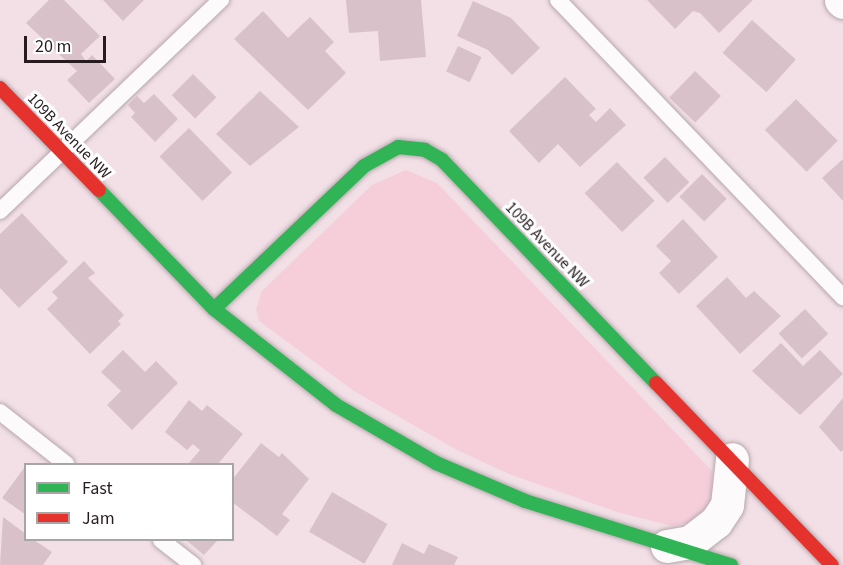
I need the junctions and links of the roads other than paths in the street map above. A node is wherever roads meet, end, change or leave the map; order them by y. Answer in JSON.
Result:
{"nodes":[{"id":1,"x":221,"y":0,"type":"edge"},
{"id":2,"x":558,"y":0,"type":"edge"},
{"id":3,"x":0,"y":88,"type":"edge"},
{"id":4,"x":62,"y":152,"type":"junction"},
{"id":5,"x":0,"y":211,"type":"edge"},
{"id":6,"x":843,"y":297,"type":"edge"},
{"id":7,"x":214,"y":309,"type":"junction"},
{"id":8,"x":0,"y":412,"type":"edge"},
{"id":9,"x":732,"y":459,"type":"junction"},
{"id":10,"x":64,"y":463,"type":"edge"},
{"id":11,"x":162,"y":541,"type":"edge"},
{"id":12,"x":667,"y":546,"type":"junction"},
{"id":13,"x":193,"y":565,"type":"edge"},
{"id":14,"x":731,"y":565,"type":"edge"},
{"id":15,"x":832,"y":565,"type":"edge"}],
"edges":[{"from":1,"to":4,"type":"lane"},
{"from":2,"to":6,"type":"lane"},
{"from":3,"to":4,"type":"street","name":"109B Avenue NW"},
{"from":4,"to":5,"type":"lane"},
{"from":4,"to":7,"type":"street","name":"109B Avenue NW"},
{"from":7,"to":9,"type":"street","name":"109B Avenue NW"},
{"from":7,"to":12,"type":"street","name":"109B Avenue NW"},
{"from":8,"to":10,"type":"lane"},
{"from":9,"to":12,"type":"street"},
{"from":9,"to":15,"type":"street","name":"109B Avenue NW"},
{"from":11,"to":13,"type":"lane"},
{"from":12,"to":14,"type":"street","name":"109B Avenue NW"}]}
